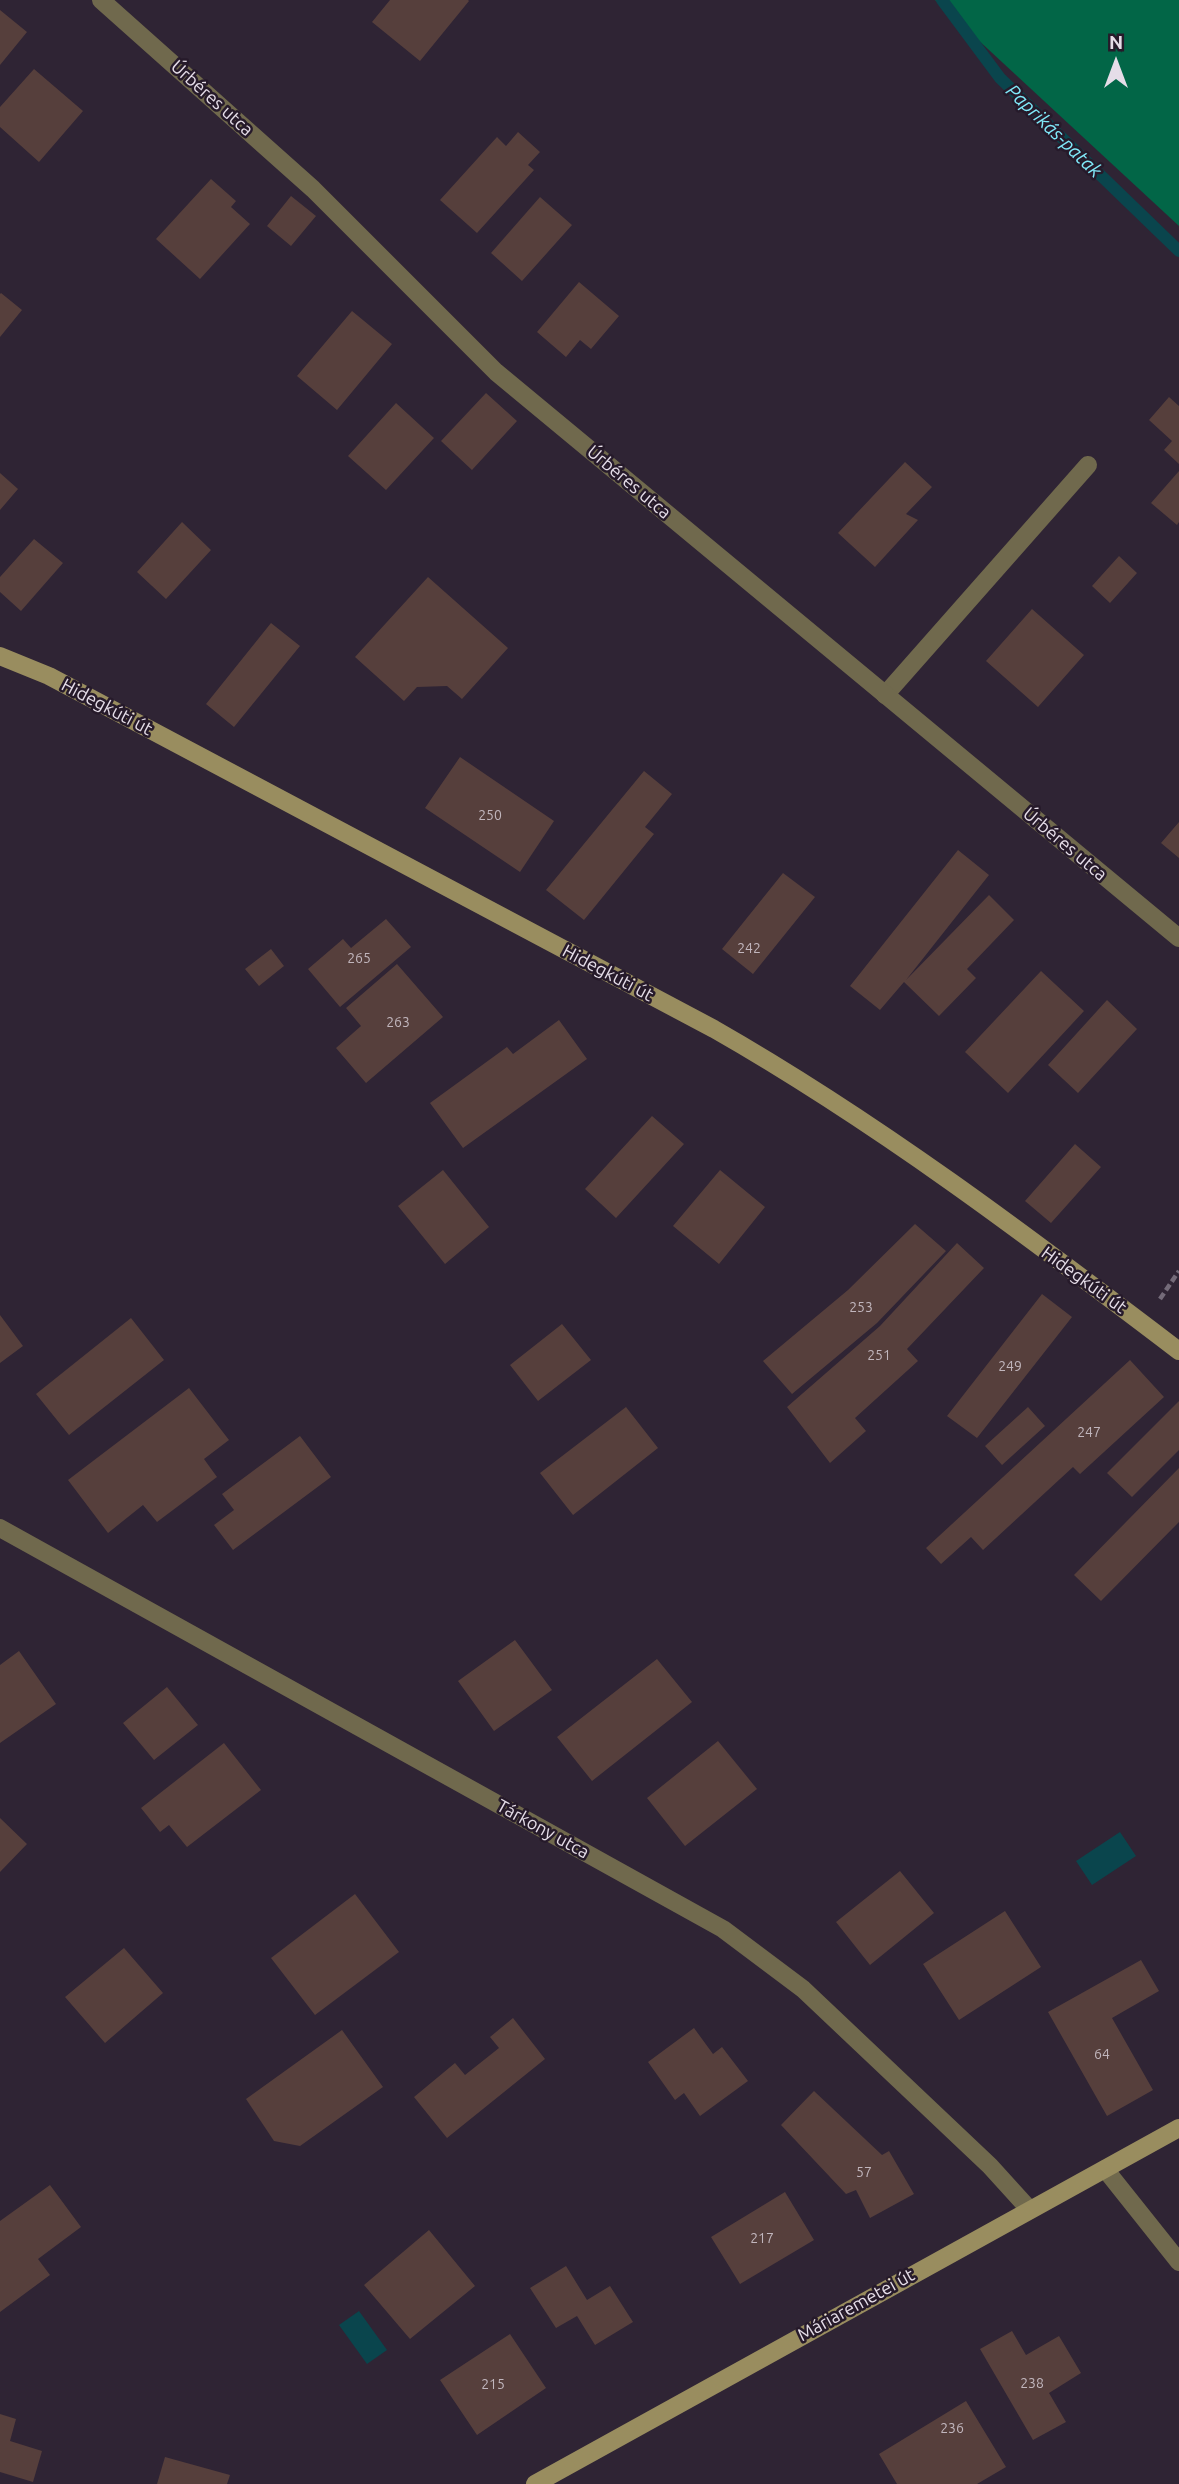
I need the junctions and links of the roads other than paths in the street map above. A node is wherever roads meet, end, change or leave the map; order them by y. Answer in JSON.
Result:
{"nodes":[{"id":1,"x":101,"y":0,"type":"edge"},
{"id":2,"x":1088,"y":465,"type":"dead end"},
{"id":3,"x":0,"y":656,"type":"edge"},
{"id":4,"x":885,"y":695,"type":"junction"},
{"id":5,"x":1179,"y":938,"type":"edge"},
{"id":6,"x":1179,"y":1351,"type":"edge"},
{"id":7,"x":0,"y":1528,"type":"edge"},
{"id":8,"x":1179,"y":2128,"type":"edge"},
{"id":9,"x":1105,"y":2169,"type":"junction"},
{"id":10,"x":1029,"y":2208,"type":"junction"},
{"id":11,"x":1179,"y":2262,"type":"edge"},
{"id":12,"x":535,"y":2484,"type":"edge"}],
"edges":[{"from":1,"to":4,"type":"street","name":"Úrbéres utca"},
{"from":2,"to":4,"type":"street"},
{"from":3,"to":6,"type":"main road","name":"Hidegkúti út"},
{"from":4,"to":5,"type":"street","name":"Úrbéres utca"},
{"from":7,"to":10,"type":"street","name":"Tárkony utca"},
{"from":8,"to":9,"type":"main road","name":"Máriaremetei út"},
{"from":9,"to":10,"type":"main road","name":"Máriaremetei út"},
{"from":9,"to":11,"type":"street"},
{"from":10,"to":12,"type":"main road","name":"Máriaremetei út"}]}
